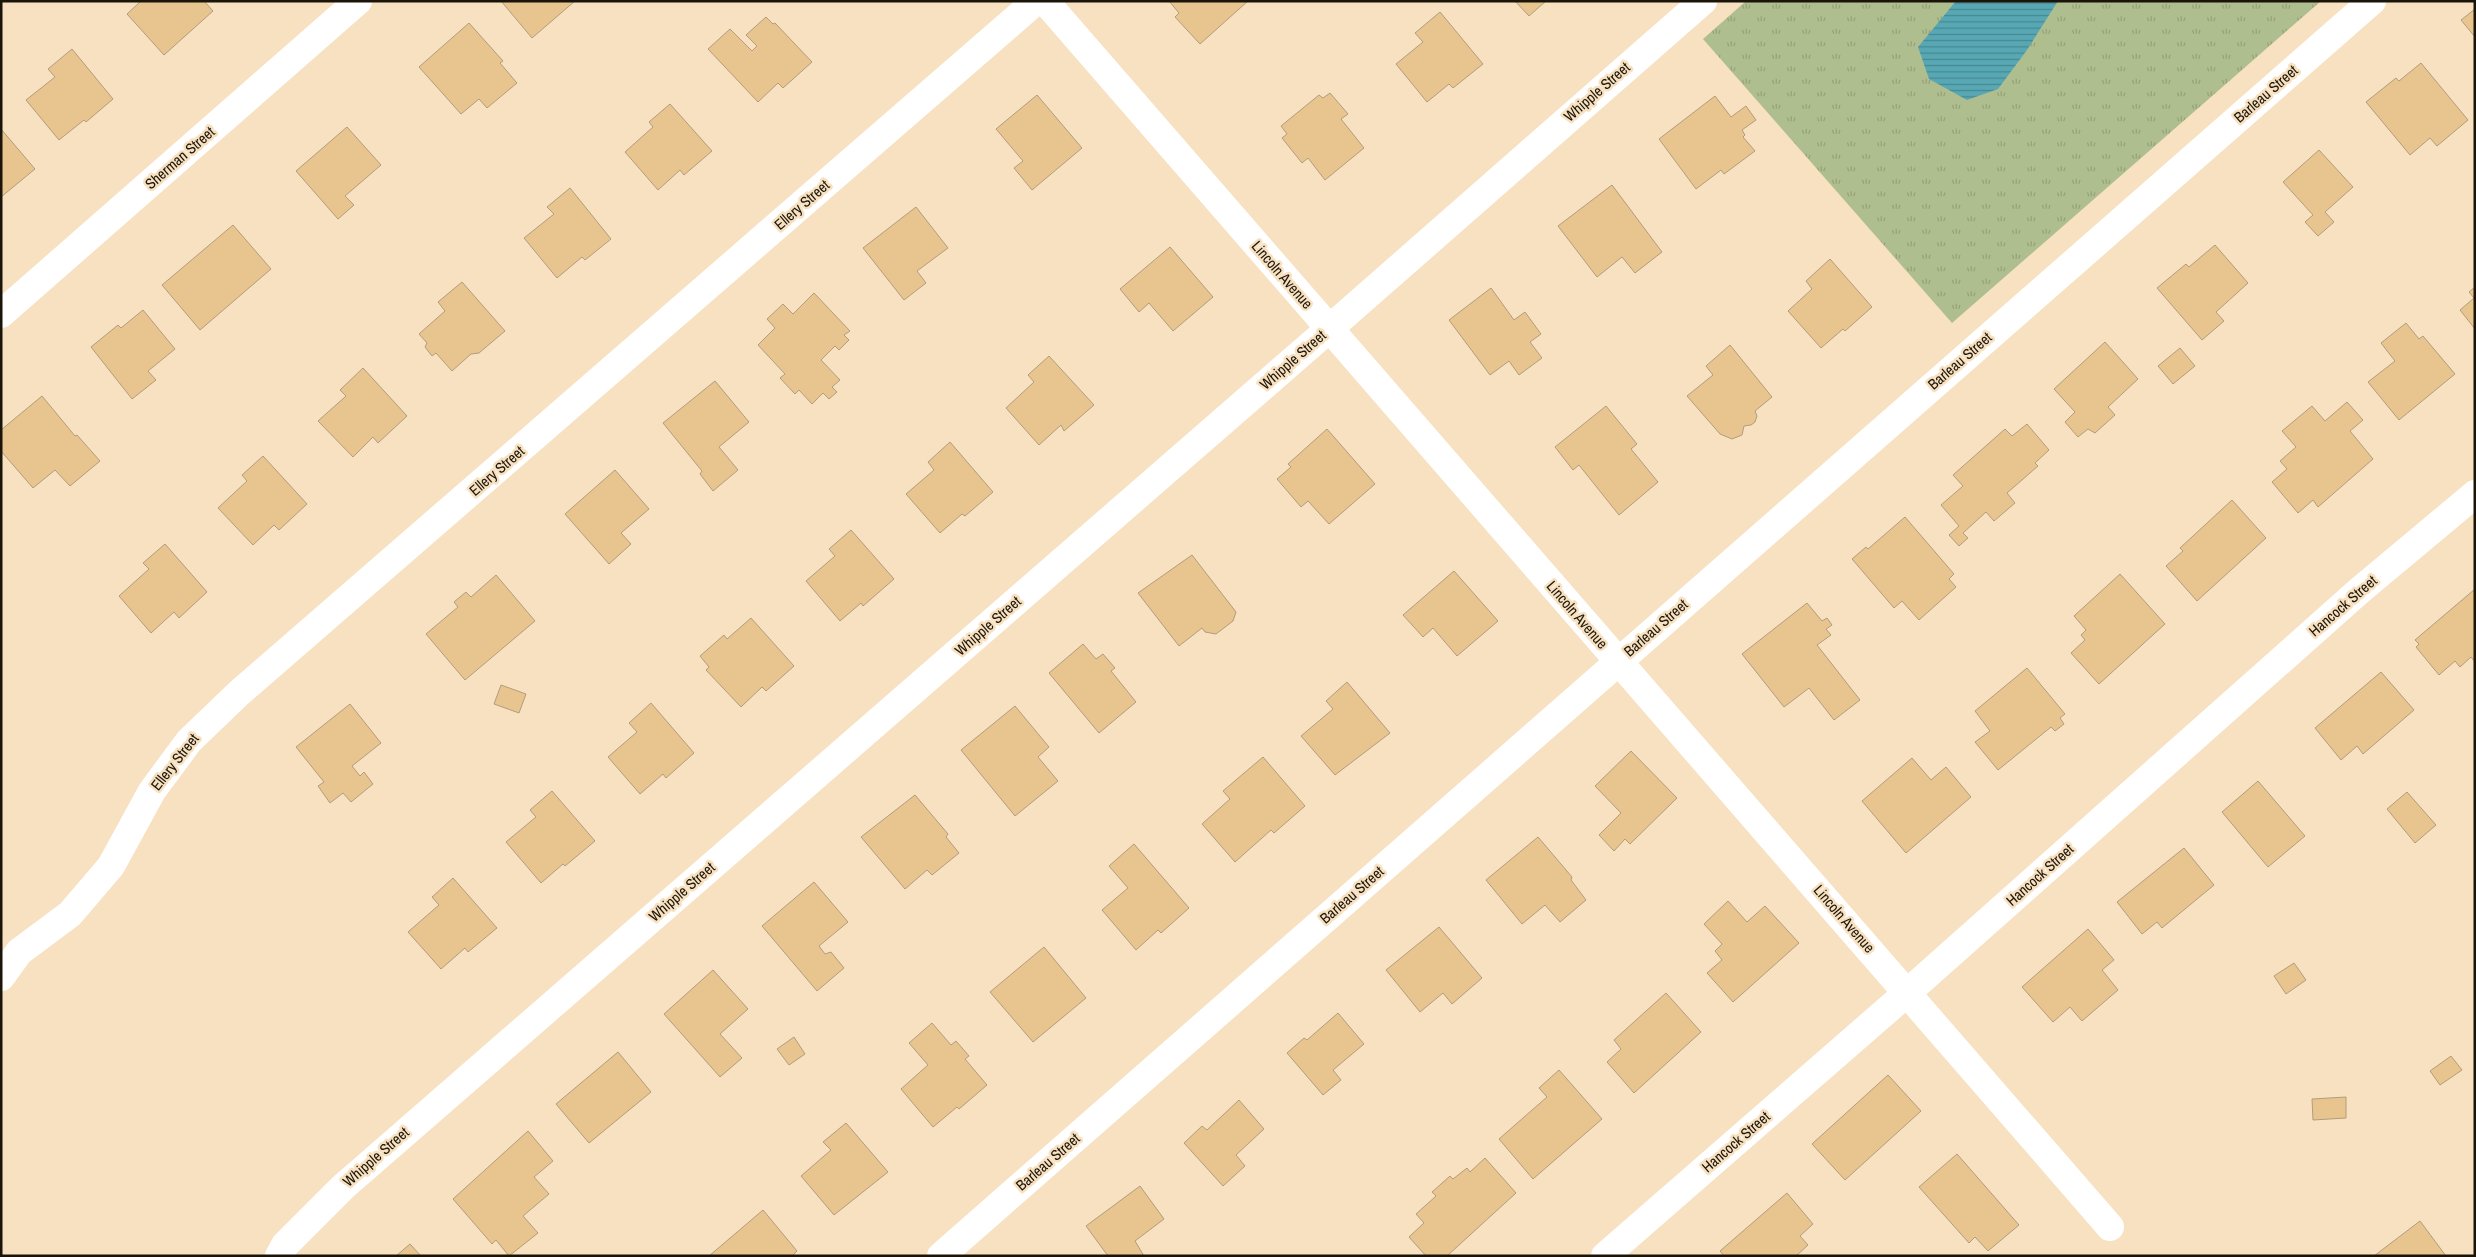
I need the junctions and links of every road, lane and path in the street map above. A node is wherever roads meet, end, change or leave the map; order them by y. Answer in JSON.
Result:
{"nodes":[{"id":1,"x":358,"y":1,"type":"edge"},
{"id":2,"x":1036,"y":1,"type":"edge"},
{"id":3,"x":1045,"y":1,"type":"edge"},
{"id":4,"x":1702,"y":1,"type":"edge"},
{"id":5,"x":2372,"y":1,"type":"edge"},
{"id":6,"x":1,"y":314,"type":"edge"},
{"id":7,"x":1329,"y":329,"type":"junction"},
{"id":8,"x":2475,"y":494,"type":"edge"},
{"id":9,"x":1618,"y":662,"type":"junction"},
{"id":10,"x":1,"y":978,"type":"edge"},
{"id":11,"x":1908,"y":992,"type":"junction"},
{"id":12,"x":2110,"y":1227,"type":"dead end"},
{"id":13,"x":279,"y":1256,"type":"edge"},
{"id":14,"x":941,"y":1256,"type":"edge"},
{"id":15,"x":1605,"y":1256,"type":"edge"}],
"edges":[{"from":1,"to":6,"type":"street","name":"Sherman Street"},
{"from":2,"to":10,"type":"street","name":"Ellery Street"},
{"from":3,"to":7,"type":"street","name":"Lincoln Avenue"},
{"from":4,"to":7,"type":"street","name":"Whipple Street"},
{"from":5,"to":9,"type":"street","name":"Barleau Street"},
{"from":7,"to":9,"type":"street","name":"Lincoln Avenue"},
{"from":7,"to":13,"type":"street","name":"Whipple Street"},
{"from":8,"to":11,"type":"street","name":"Hancock Street"},
{"from":9,"to":11,"type":"street","name":"Lincoln Avenue"},
{"from":9,"to":14,"type":"street","name":"Barleau Street"},
{"from":11,"to":12,"type":"street","name":"Lincoln Avenue"},
{"from":11,"to":15,"type":"street","name":"Hancock Street"}]}
